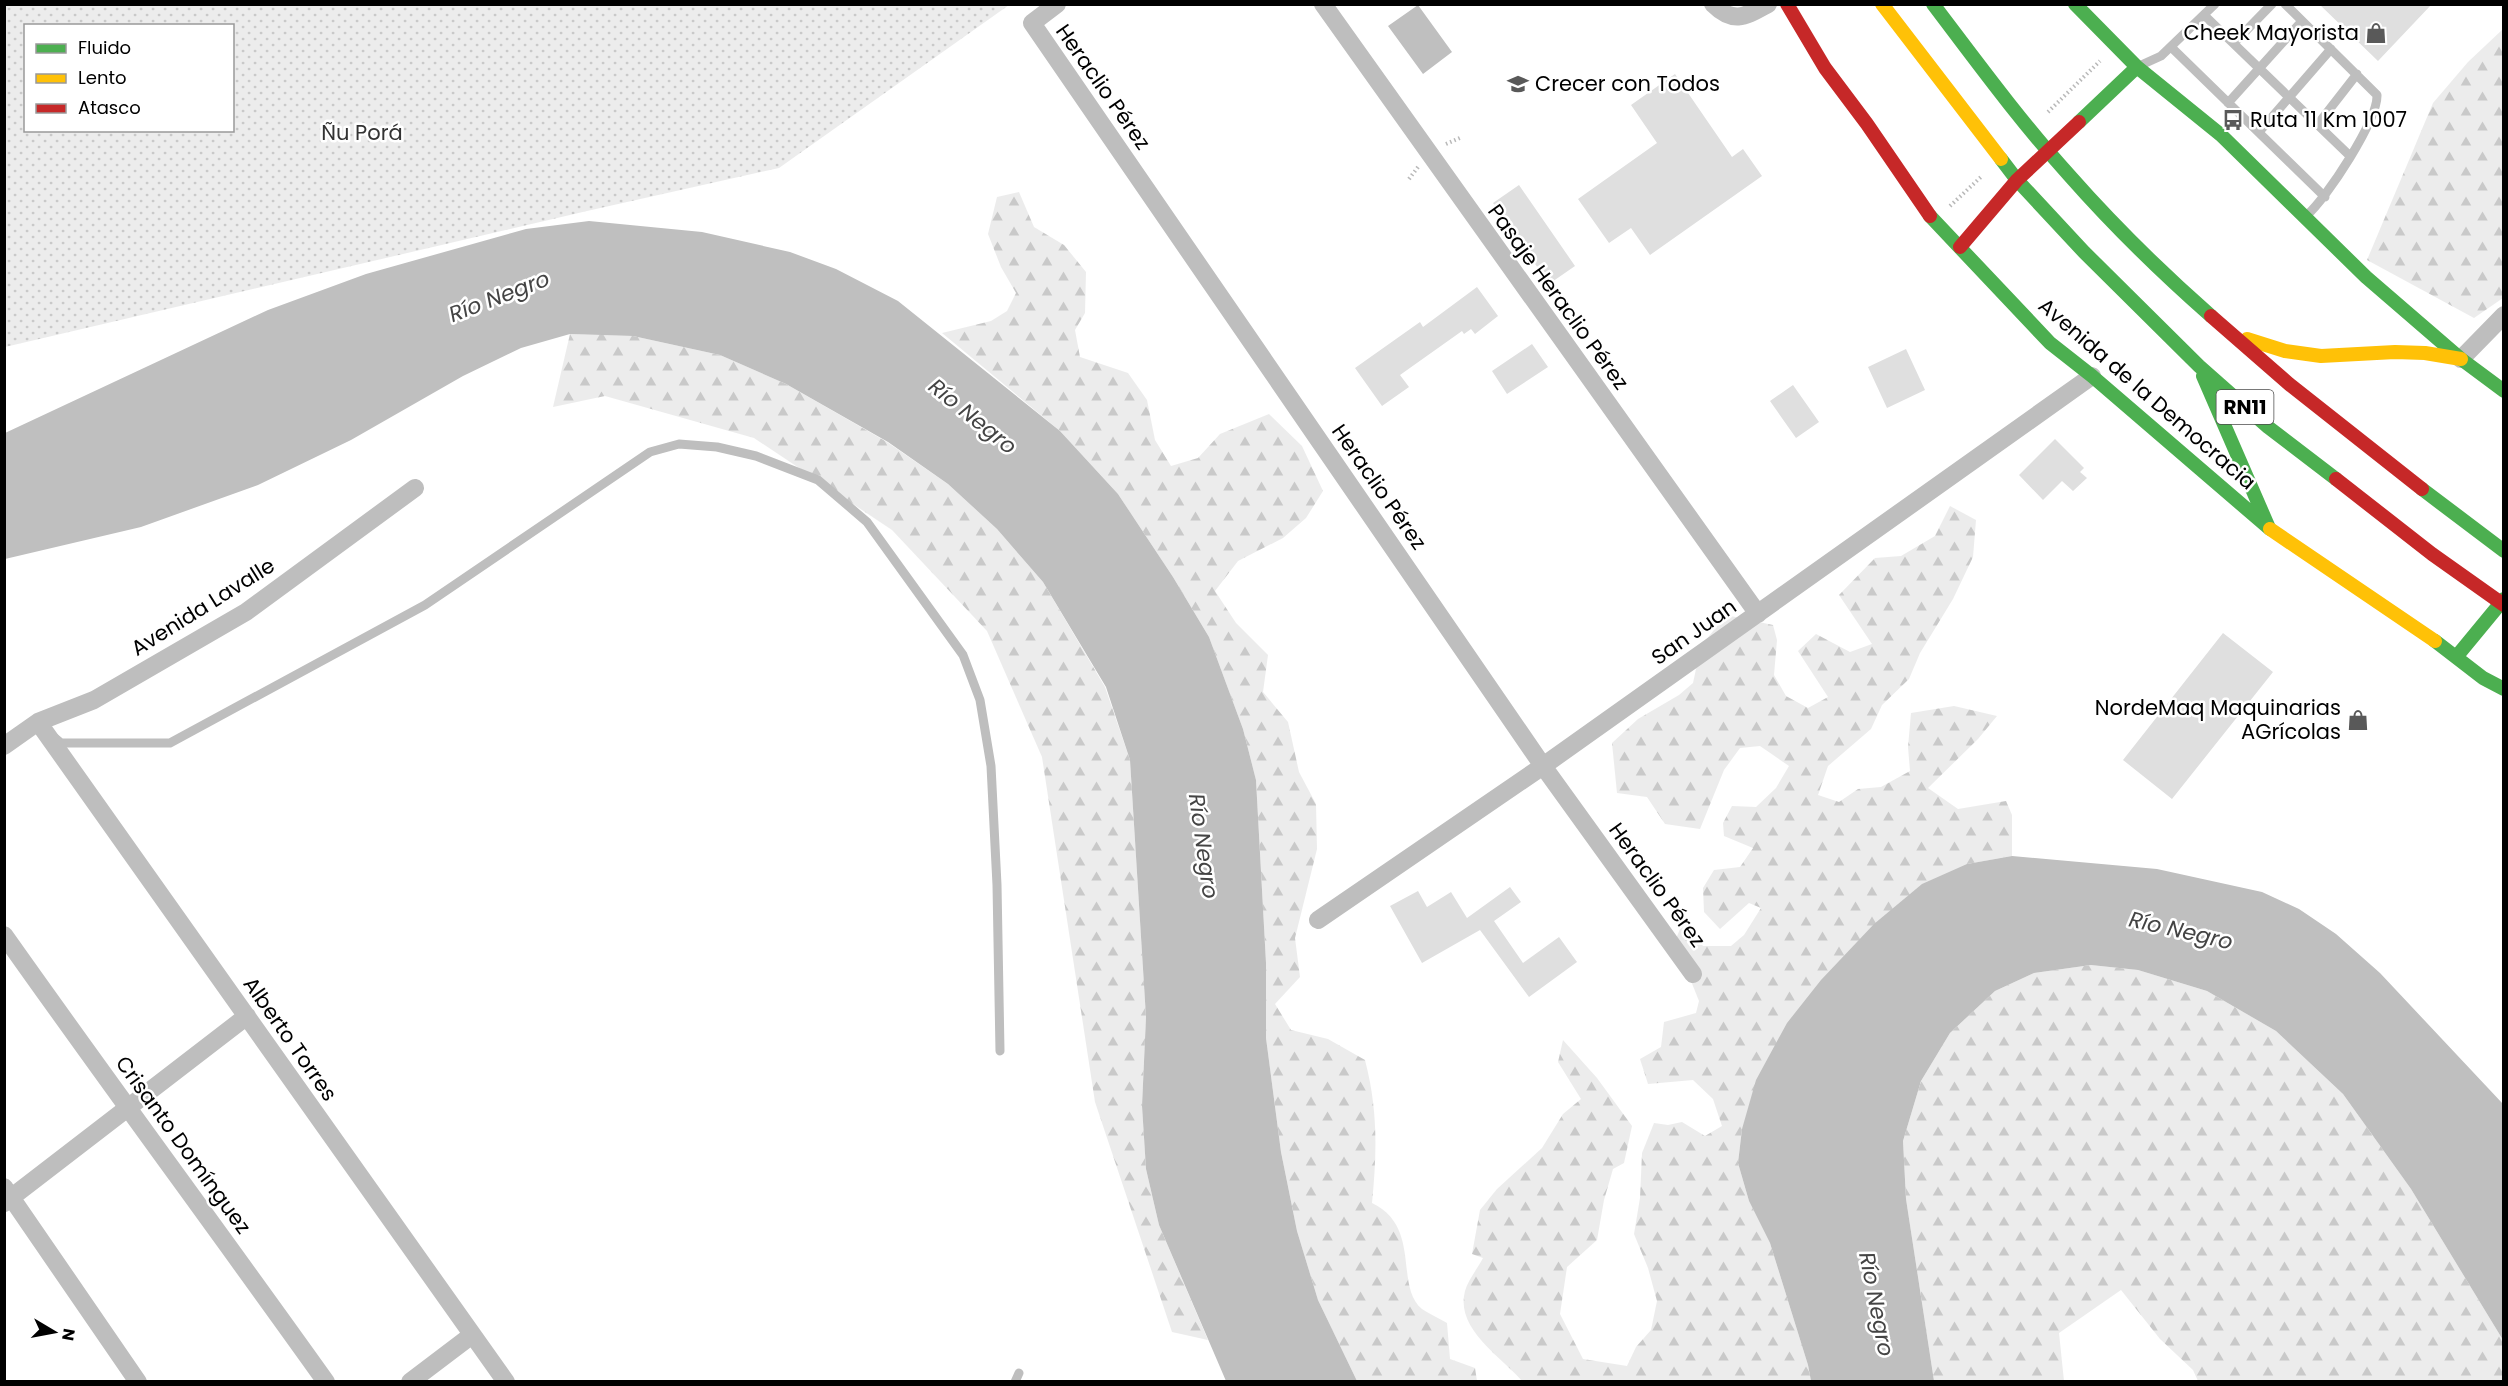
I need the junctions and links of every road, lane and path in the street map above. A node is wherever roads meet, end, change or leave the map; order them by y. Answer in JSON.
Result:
{"nodes":[{"id":1,"x":1057,"y":4,"type":"edge"},
{"id":2,"x":1323,"y":4,"type":"edge"},
{"id":3,"x":1713,"y":4,"type":"edge"},
{"id":4,"x":1768,"y":4,"type":"edge"},
{"id":5,"x":1787,"y":4,"type":"edge"},
{"id":6,"x":1882,"y":4,"type":"edge"},
{"id":7,"x":1933,"y":4,"type":"edge"},
{"id":8,"x":2075,"y":4,"type":"edge"},
{"id":9,"x":2215,"y":4,"type":"edge"},
{"id":10,"x":2272,"y":4,"type":"edge"},
{"id":11,"x":2285,"y":4,"type":"edge"},
{"id":12,"x":2204,"y":15,"type":"junction"},
{"id":13,"x":2302,"y":21,"type":"junction"},
{"id":14,"x":2235,"y":42,"type":"junction"},
{"id":15,"x":2171,"y":46,"type":"junction"},
{"id":16,"x":2331,"y":49,"type":"junction"},
{"id":17,"x":2103,"y":58,"type":"dead end"},
{"id":18,"x":2137,"y":67,"type":"junction"},
{"id":19,"x":2260,"y":67,"type":"junction"},
{"id":20,"x":2357,"y":74,"type":"junction"},
{"id":21,"x":2290,"y":97,"type":"junction"},
{"id":22,"x":2228,"y":103,"type":"junction"},
{"id":23,"x":2045,"y":114,"type":"dead end"},
{"id":24,"x":2318,"y":124,"type":"junction"},
{"id":25,"x":2259,"y":132,"type":"junction"},
{"id":26,"x":2049,"y":151,"type":"junction"},
{"id":27,"x":2349,"y":156,"type":"junction"},
{"id":28,"x":1983,"y":175,"type":"dead end"},
{"id":29,"x":2017,"y":180,"type":"junction"},
{"id":30,"x":2325,"y":197,"type":"junction"},
{"id":31,"x":1943,"y":214,"type":"dead end"},
{"id":32,"x":2304,"y":217,"type":"junction"},
{"id":33,"x":1960,"y":247,"type":"junction"},
{"id":34,"x":2504,"y":315,"type":"edge"},
{"id":35,"x":2231,"y":334,"type":"junction"},
{"id":36,"x":2461,"y":359,"type":"junction"},
{"id":37,"x":2199,"y":366,"type":"junction"},
{"id":38,"x":2092,"y":376,"type":"junction"},
{"id":39,"x":2504,"y":391,"type":"edge"},
{"id":40,"x":416,"y":488,"type":"dead end"},
{"id":41,"x":2269,"y":528,"type":"junction"},
{"id":42,"x":2504,"y":551,"type":"edge"},
{"id":43,"x":2502,"y":602,"type":"edge"},
{"id":44,"x":1758,"y":614,"type":"junction"},
{"id":45,"x":2457,"y":656,"type":"junction"},
{"id":46,"x":2504,"y":688,"type":"edge"},
{"id":47,"x":38,"y":722,"type":"junction"},
{"id":48,"x":4,"y":746,"type":"edge"},
{"id":49,"x":1544,"y":766,"type":"junction"},
{"id":50,"x":1318,"y":920,"type":"dead end"},
{"id":51,"x":4,"y":935,"type":"edge"},
{"id":52,"x":1693,"y":974,"type":"dead end"},
{"id":53,"x":247,"y":1016,"type":"junction"},
{"id":54,"x":1000,"y":1051,"type":"dead end"},
{"id":55,"x":127,"y":1109,"type":"junction"},
{"id":56,"x":7,"y":1196,"type":"edge"},
{"id":57,"x":472,"y":1335,"type":"junction"},
{"id":58,"x":138,"y":1382,"type":"edge"},
{"id":59,"x":326,"y":1382,"type":"edge"},
{"id":60,"x":410,"y":1382,"type":"edge"},
{"id":61,"x":506,"y":1382,"type":"edge"}],
"edges":[{"from":1,"to":49,"type":"street","name":"Heraclio Pérez"},
{"from":2,"to":44,"type":"street","name":"Pasaje Heraclio Pérez"},
{"from":3,"to":4,"type":"street"},
{"from":5,"to":33,"type":"main road","name":"Avenida de la Democracia"},
{"from":6,"to":29,"type":"main road","number":"RN11"},
{"from":7,"to":26,"type":"main road","number":"RN11"},
{"from":8,"to":18,"type":"main road"},
{"from":9,"to":12,"type":"lane"},
{"from":10,"to":14,"type":"lane"},
{"from":11,"to":13,"type":"lane"},
{"from":12,"to":14,"type":"lane"},
{"from":12,"to":15,"type":"lane"},
{"from":13,"to":16,"type":"lane"},
{"from":13,"to":19,"type":"lane"},
{"from":14,"to":19,"type":"lane"},
{"from":15,"to":18,"type":"lane"},
{"from":15,"to":22,"type":"lane"},
{"from":16,"to":20,"type":"lane"},
{"from":16,"to":21,"type":"lane"},
{"from":17,"to":23,"type":"path"},
{"from":18,"to":26,"type":"main road"},
{"from":18,"to":32,"type":"main road"},
{"from":19,"to":21,"type":"lane"},
{"from":19,"to":22,"type":"lane"},
{"from":20,"to":24,"type":"lane"},
{"from":20,"to":27,"type":"lane"},
{"from":21,"to":24,"type":"lane"},
{"from":21,"to":25,"type":"lane"},
{"from":22,"to":25,"type":"lane"},
{"from":24,"to":27,"type":"lane"},
{"from":25,"to":30,"type":"lane"},
{"from":26,"to":29,"type":"main road"},
{"from":26,"to":35,"type":"main road","number":"RN11"},
{"from":27,"to":30,"type":"lane"},
{"from":28,"to":31,"type":"path"},
{"from":29,"to":33,"type":"main road"},
{"from":29,"to":37,"type":"main road","number":"RN11"},
{"from":30,"to":32,"type":"lane"},
{"from":32,"to":36,"type":"main road"},
{"from":33,"to":38,"type":"main road","name":"Avenida de la Democracia"},
{"from":34,"to":36,"type":"street"},
{"from":35,"to":36,"type":"main road"},
{"from":35,"to":42,"type":"main road","number":"RN11"},
{"from":36,"to":39,"type":"main road"},
{"from":37,"to":41,"type":"main road"},
{"from":37,"to":43,"type":"main road","number":"RN11"},
{"from":38,"to":41,"type":"main road","name":"Avenida de la Democracia"},
{"from":38,"to":44,"type":"street","name":"San Juan"},
{"from":40,"to":47,"type":"street","name":"Avenida Lavalle"},
{"from":41,"to":45,"type":"main road","name":"Avenida de la Democracia"},
{"from":43,"to":45,"type":"main road"},
{"from":44,"to":49,"type":"street","name":"San Juan"},
{"from":45,"to":46,"type":"main road","name":"Avenida de la Democracia"},
{"from":47,"to":48,"type":"street","name":"Avenida Lavalle"},
{"from":47,"to":53,"type":"street","name":"Alberto Torres"},
{"from":47,"to":54,"type":"lane"},
{"from":49,"to":50,"type":"street","name":"San Juan"},
{"from":49,"to":52,"type":"street","name":"Heraclio Pérez"},
{"from":51,"to":55,"type":"street","name":"Crisanto Domínguez"},
{"from":53,"to":55,"type":"street"},
{"from":53,"to":57,"type":"street","name":"Alberto Torres"},
{"from":55,"to":56,"type":"street"},
{"from":55,"to":59,"type":"street","name":"Crisanto Domínguez"},
{"from":56,"to":58,"type":"street"},
{"from":57,"to":60,"type":"street"},
{"from":57,"to":61,"type":"street","name":"Alberto Torres"}]}
